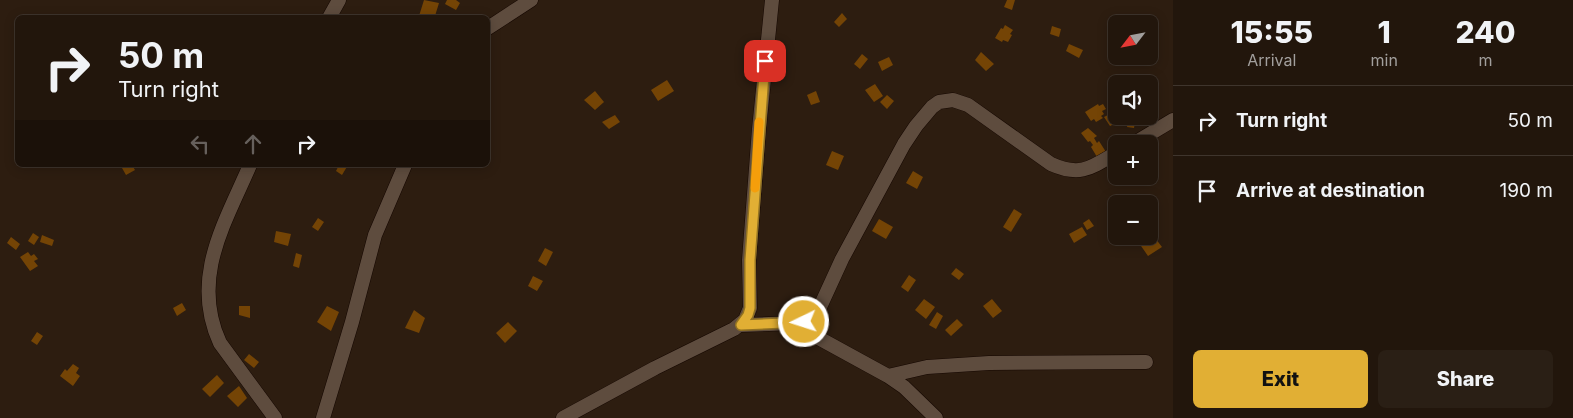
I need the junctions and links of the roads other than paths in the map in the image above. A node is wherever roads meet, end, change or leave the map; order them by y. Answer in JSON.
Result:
{"nodes":[{"id":1,"x":339,"y":0,"type":"edge"},
{"id":2,"x":531,"y":0,"type":"edge"},
{"id":3,"x":772,"y":0,"type":"edge"},
{"id":4,"x":332,"y":15,"type":"edge"},
{"id":5,"x":490,"y":27,"type":"edge"},
{"id":6,"x":1173,"y":120,"type":"edge"},
{"id":7,"x":1148,"y":135,"type":"edge"},
{"id":8,"x":1108,"y":158,"type":"edge"},
{"id":9,"x":249,"y":167,"type":"edge"},
{"id":10,"x":404,"y":167,"type":"edge"},
{"id":11,"x":796,"y":323,"type":"junction"},
{"id":12,"x":741,"y":325,"type":"junction"},
{"id":13,"x":1146,"y":362,"type":"dead end"},
{"id":14,"x":888,"y":376,"type":"junction"},
{"id":15,"x":274,"y":418,"type":"edge"},
{"id":16,"x":323,"y":418,"type":"edge"},
{"id":17,"x":563,"y":418,"type":"edge"},
{"id":18,"x":936,"y":418,"type":"edge"}],
"edges":[{"from":1,"to":4,"type":"street"},
{"from":2,"to":5,"type":"street"},
{"from":3,"to":12,"type":"street"},
{"from":6,"to":7,"type":"street"},
{"from":8,"to":11,"type":"street"},
{"from":9,"to":15,"type":"street"},
{"from":10,"to":16,"type":"street"},
{"from":11,"to":12,"type":"street"},
{"from":11,"to":14,"type":"street"},
{"from":12,"to":17,"type":"street"},
{"from":13,"to":14,"type":"street"},
{"from":14,"to":18,"type":"street"}]}
